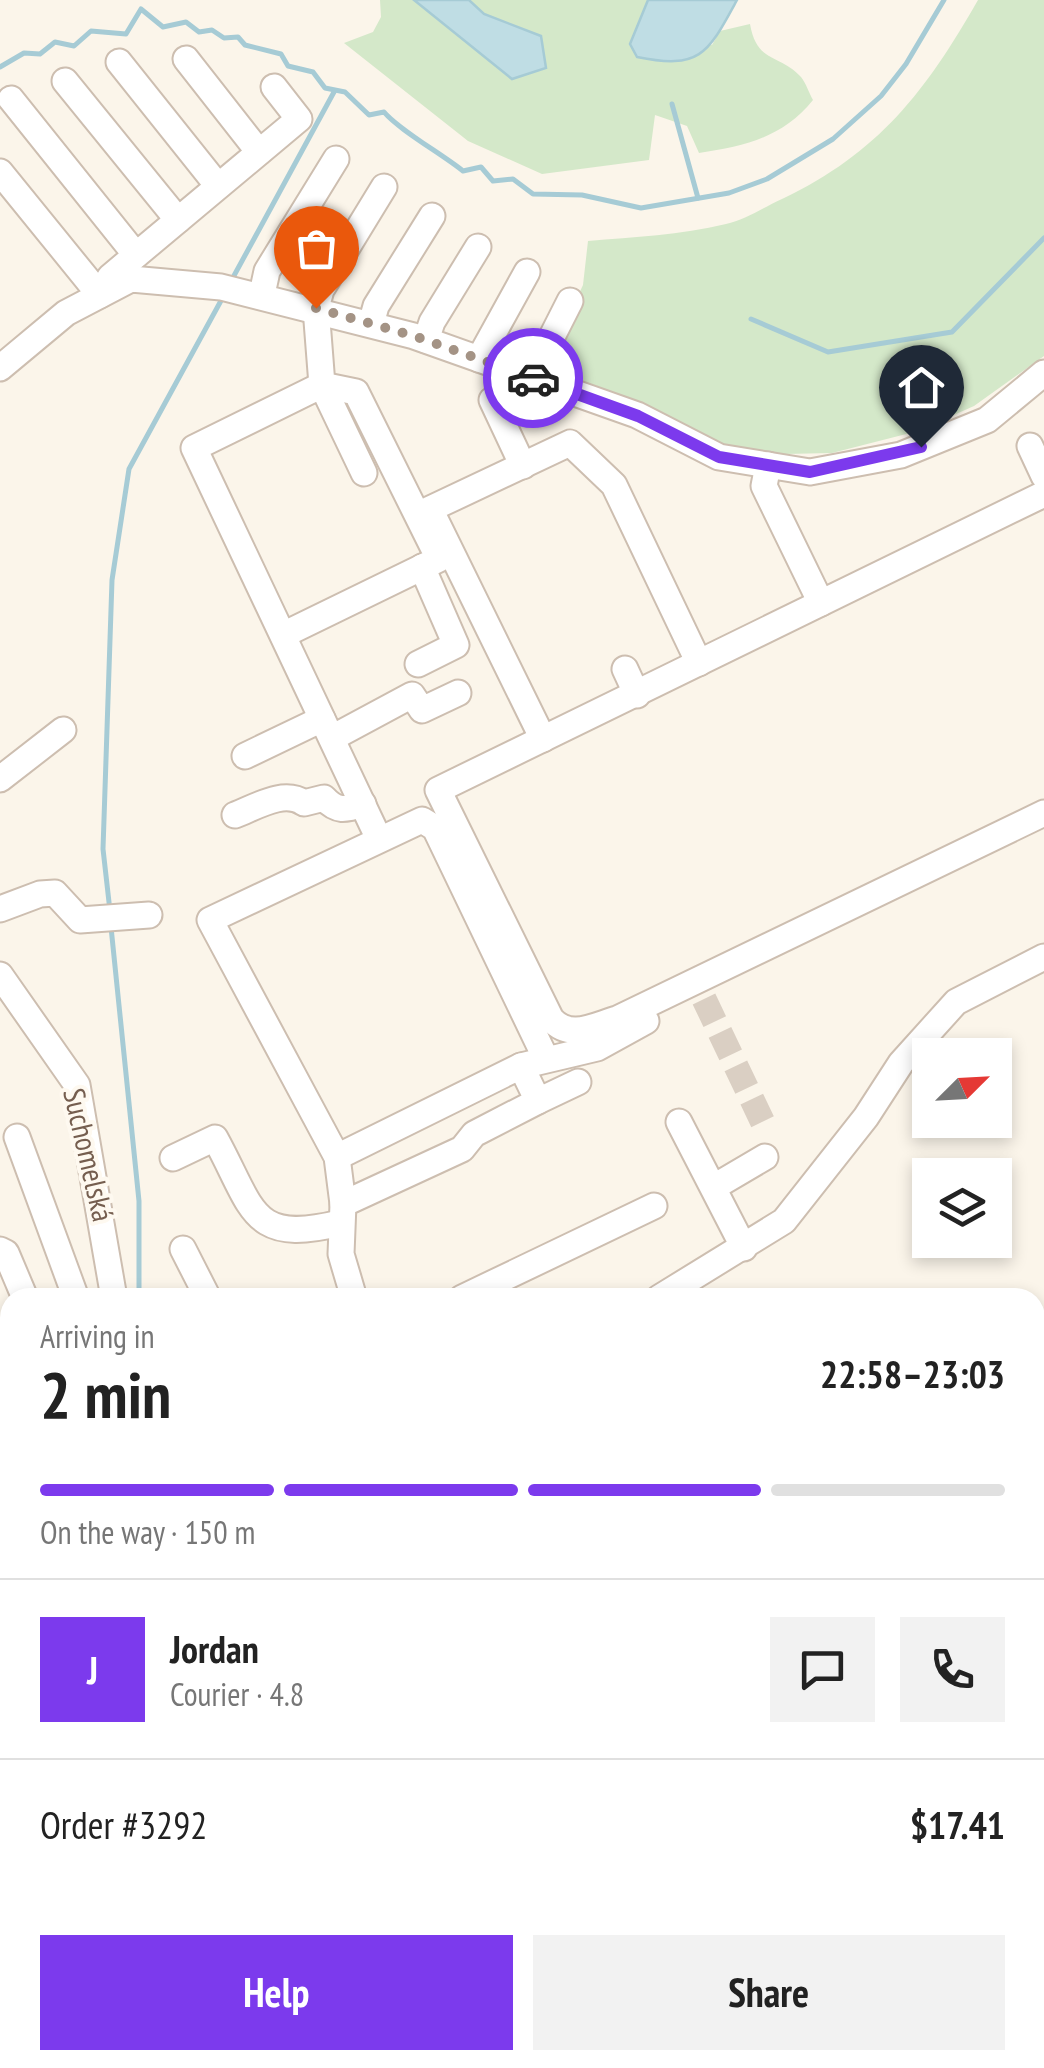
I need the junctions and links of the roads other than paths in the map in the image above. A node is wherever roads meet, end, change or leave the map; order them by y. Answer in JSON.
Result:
{"nodes":[{"id":1,"x":186,"y":59,"type":"dead end"},
{"id":2,"x":119,"y":62,"type":"dead end"},
{"id":3,"x":65,"y":81,"type":"dead end"},
{"id":4,"x":274,"y":87,"type":"dead end"},
{"id":5,"x":11,"y":99,"type":"dead end"},
{"id":6,"x":259,"y":152,"type":"junction"},
{"id":7,"x":336,"y":159,"type":"dead end"},
{"id":8,"x":0,"y":172,"type":"edge"},
{"id":9,"x":218,"y":186,"type":"junction"},
{"id":10,"x":384,"y":187,"type":"dead end"},
{"id":11,"x":432,"y":216,"type":"dead end"},
{"id":12,"x":178,"y":220,"type":"junction"},
{"id":13,"x":478,"y":247,"type":"dead end"},
{"id":14,"x":136,"y":255,"type":"junction"},
{"id":15,"x":527,"y":272,"type":"dead end"},
{"id":16,"x":240,"y":290,"type":"junction"},
{"id":17,"x":100,"y":296,"type":"junction"},
{"id":18,"x":570,"y":300,"type":"dead end"},
{"id":19,"x":316,"y":308,"type":"junction"},
{"id":20,"x":371,"y":324,"type":"junction"},
{"id":21,"x":426,"y":340,"type":"junction"},
{"id":22,"x":478,"y":359,"type":"junction"},
{"id":23,"x":0,"y":368,"type":"edge"},
{"id":24,"x":531,"y":378,"type":"junction"},
{"id":25,"x":1042,"y":379,"type":"edge"},
{"id":26,"x":322,"y":385,"type":"junction"},
{"id":27,"x":492,"y":400,"type":"dead end"},
{"id":28,"x":1030,"y":446,"type":"dead end"},
{"id":29,"x":768,"y":465,"type":"junction"},
{"id":30,"x":523,"y":466,"type":"junction"},
{"id":31,"x":364,"y":473,"type":"dead end"},
{"id":32,"x":1044,"y":476,"type":"edge"},
{"id":33,"x":1044,"y":494,"type":"edge"},
{"id":34,"x":422,"y":567,"type":"junction"},
{"id":35,"x":820,"y":603,"type":"junction"},
{"id":36,"x":283,"y":635,"type":"junction"},
{"id":37,"x":700,"y":663,"type":"junction"},
{"id":38,"x":418,"y":664,"type":"dead end"},
{"id":39,"x":625,"y":669,"type":"dead end"},
{"id":40,"x":458,"y":693,"type":"dead end"},
{"id":41,"x":637,"y":695,"type":"junction"},
{"id":42,"x":327,"y":729,"type":"junction"},
{"id":43,"x":63,"y":730,"type":"dead end"},
{"id":44,"x":543,"y":739,"type":"junction"},
{"id":45,"x":245,"y":756,"type":"dead end"},
{"id":46,"x":0,"y":779,"type":"edge"},
{"id":47,"x":362,"y":804,"type":"junction"},
{"id":48,"x":1044,"y":813,"type":"edge"},
{"id":49,"x":235,"y":815,"type":"dead end"},
{"id":50,"x":378,"y":837,"type":"junction"},
{"id":51,"x":0,"y":909,"type":"edge"},
{"id":52,"x":125,"y":917,"type":"dead end"},
{"id":53,"x":1044,"y":958,"type":"edge"},
{"id":54,"x":0,"y":975,"type":"edge"},
{"id":55,"x":660,"y":998,"type":"junction"},
{"id":56,"x":534,"y":1063,"type":"junction"},
{"id":57,"x":578,"y":1082,"type":"dead end"},
{"id":58,"x":538,"y":1101,"type":"junction"},
{"id":59,"x":679,"y":1122,"type":"dead end"},
{"id":60,"x":17,"y":1137,"type":"dead end"},
{"id":61,"x":336,"y":1157,"type":"junction"},
{"id":62,"x":765,"y":1157,"type":"dead end"},
{"id":63,"x":173,"y":1158,"type":"dead end"},
{"id":64,"x":714,"y":1188,"type":"junction"},
{"id":65,"x":654,"y":1206,"type":"dead end"},
{"id":66,"x":342,"y":1214,"type":"junction"},
{"id":67,"x":744,"y":1248,"type":"junction"},
{"id":68,"x":183,"y":1249,"type":"dead end"},
{"id":69,"x":0,"y":1250,"type":"edge"},
{"id":70,"x":21,"y":1288,"type":"edge"},
{"id":71,"x":72,"y":1288,"type":"edge"},
{"id":72,"x":112,"y":1288,"type":"edge"},
{"id":73,"x":203,"y":1288,"type":"edge"},
{"id":74,"x":351,"y":1288,"type":"edge"},
{"id":75,"x":483,"y":1288,"type":"edge"},
{"id":76,"x":677,"y":1288,"type":"edge"}],
"edges":[{"from":1,"to":6,"type":"street"},
{"from":2,"to":9,"type":"street"},
{"from":3,"to":12,"type":"street"},
{"from":4,"to":6,"type":"street"},
{"from":5,"to":14,"type":"street"},
{"from":6,"to":9,"type":"street"},
{"from":7,"to":16,"type":"street"},
{"from":8,"to":17,"type":"street"},
{"from":9,"to":12,"type":"street"},
{"from":10,"to":19,"type":"street"},
{"from":11,"to":20,"type":"street"},
{"from":12,"to":14,"type":"street"},
{"from":13,"to":21,"type":"street"},
{"from":14,"to":17,"type":"street"},
{"from":15,"to":22,"type":"street"},
{"from":16,"to":17,"type":"street"},
{"from":16,"to":19,"type":"street"},
{"from":17,"to":23,"type":"street"},
{"from":18,"to":24,"type":"street"},
{"from":19,"to":20,"type":"street"},
{"from":19,"to":26,"type":"street"},
{"from":20,"to":21,"type":"street"},
{"from":21,"to":22,"type":"street"},
{"from":22,"to":24,"type":"street"},
{"from":24,"to":29,"type":"street"},
{"from":25,"to":29,"type":"street"},
{"from":26,"to":31,"type":"street"},
{"from":26,"to":34,"type":"street"},
{"from":26,"to":36,"type":"street"},
{"from":27,"to":30,"type":"street"},
{"from":28,"to":32,"type":"street"},
{"from":29,"to":35,"type":"street"},
{"from":30,"to":37,"type":"street"},
{"from":30,"to":44,"type":"street"},
{"from":33,"to":35,"type":"street"},
{"from":34,"to":36,"type":"street"},
{"from":34,"to":38,"type":"street"},
{"from":35,"to":37,"type":"street"},
{"from":36,"to":42,"type":"street"},
{"from":37,"to":41,"type":"street"},
{"from":39,"to":41,"type":"street"},
{"from":40,"to":42,"type":"street"},
{"from":41,"to":44,"type":"street"},
{"from":42,"to":45,"type":"street"},
{"from":42,"to":47,"type":"street"},
{"from":43,"to":46,"type":"street"},
{"from":44,"to":55,"type":"street"},
{"from":47,"to":49,"type":"street"},
{"from":47,"to":50,"type":"street"},
{"from":48,"to":55,"type":"street"},
{"from":50,"to":56,"type":"street"},
{"from":50,"to":61,"type":"street"},
{"from":51,"to":52,"type":"street"},
{"from":53,"to":67,"type":"street"},
{"from":54,"to":72,"type":"street","name":"Suchomelská"},
{"from":55,"to":56,"type":"street"},
{"from":56,"to":58,"type":"street"},
{"from":56,"to":61,"type":"street"},
{"from":57,"to":58,"type":"street"},
{"from":58,"to":66,"type":"street"},
{"from":59,"to":64,"type":"street"},
{"from":60,"to":71,"type":"street"},
{"from":61,"to":66,"type":"street"},
{"from":62,"to":64,"type":"street"},
{"from":63,"to":66,"type":"street"},
{"from":64,"to":67,"type":"street"},
{"from":65,"to":75,"type":"street"},
{"from":66,"to":74,"type":"street"},
{"from":67,"to":76,"type":"street"},
{"from":68,"to":73,"type":"street"},
{"from":69,"to":70,"type":"street"}]}
